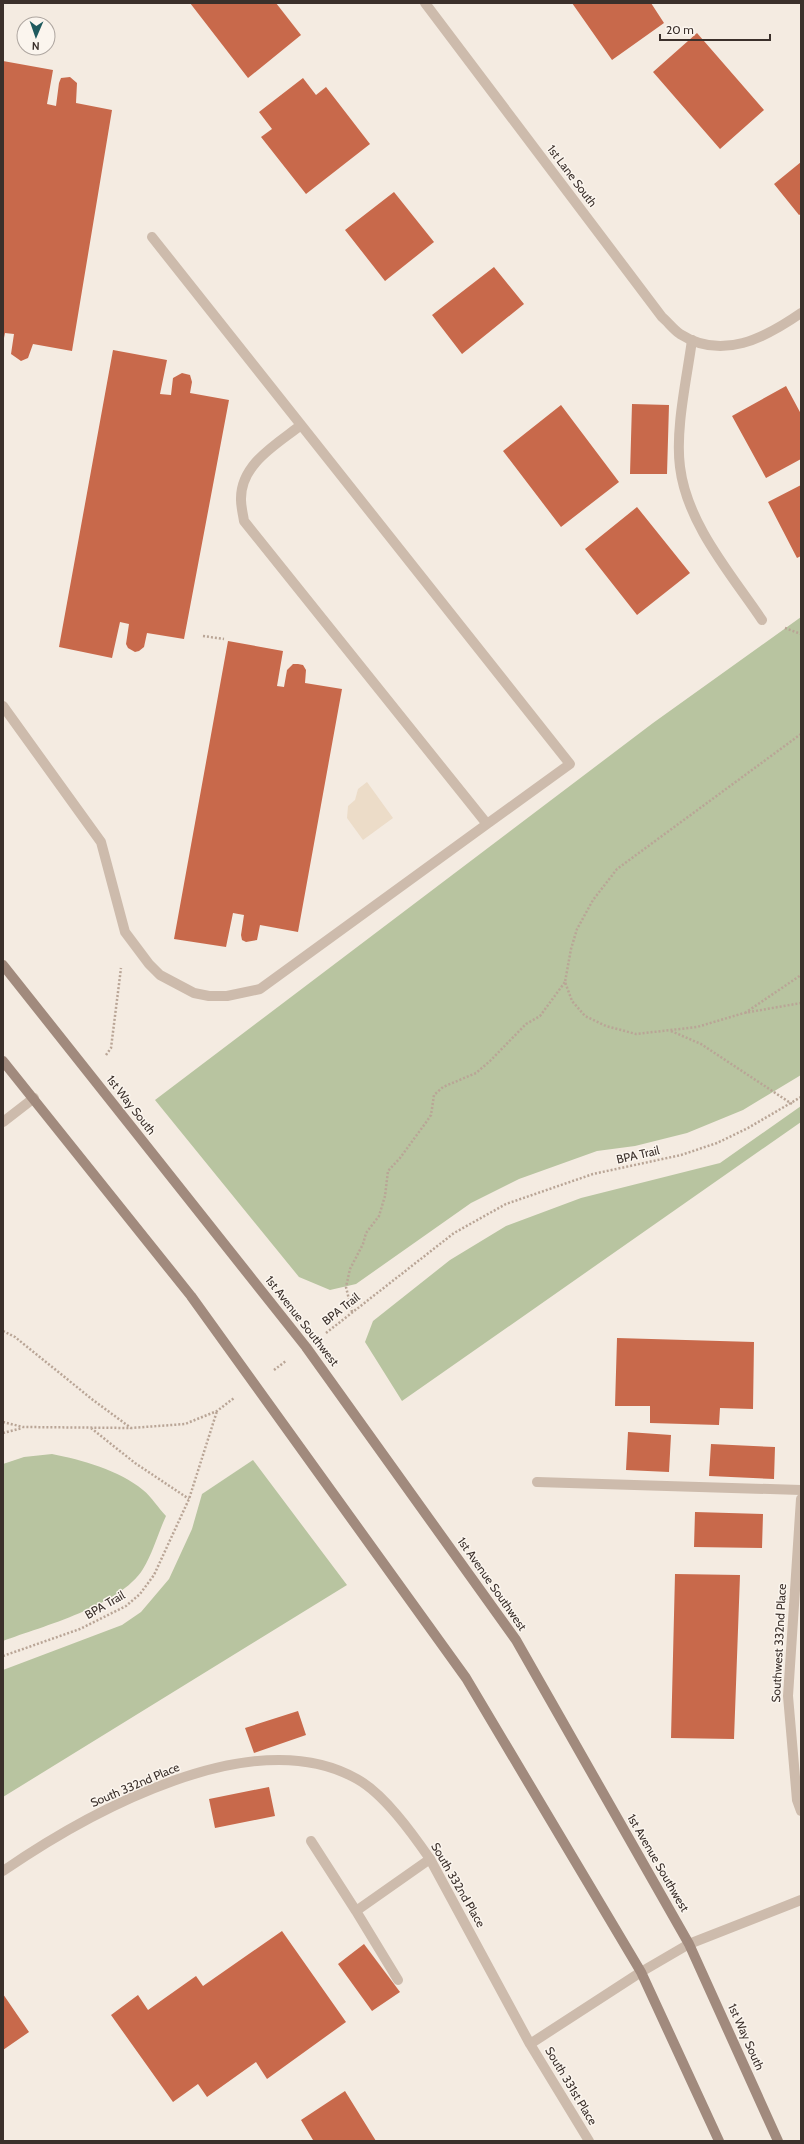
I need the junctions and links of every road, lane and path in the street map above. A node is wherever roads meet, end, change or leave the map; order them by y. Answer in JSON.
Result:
{"nodes":[{"id":1,"x":425,"y":3,"type":"edge"},
{"id":2,"x":152,"y":237,"type":"dead end"},
{"id":3,"x":801,"y":313,"type":"edge"},
{"id":4,"x":692,"y":340,"type":"junction"},
{"id":5,"x":301,"y":425,"type":"junction"},
{"id":6,"x":762,"y":620,"type":"dead end"},
{"id":7,"x":203,"y":636,"type":"dead end"},
{"id":8,"x":224,"y":640,"type":"dead end"},
{"id":9,"x":3,"y":706,"type":"edge"},
{"id":10,"x":801,"y":734,"type":"edge"},
{"id":11,"x":486,"y":824,"type":"junction"},
{"id":12,"x":125,"y":932,"type":"junction"},
{"id":13,"x":3,"y":965,"type":"edge"},
{"id":14,"x":801,"y":974,"type":"edge"},
{"id":15,"x":565,"y":982,"type":"junction"},
{"id":16,"x":801,"y":1003,"type":"edge"},
{"id":17,"x":744,"y":1014,"type":"junction"},
{"id":18,"x":671,"y":1030,"type":"junction"},
{"id":19,"x":3,"y":1061,"type":"edge"},
{"id":20,"x":90,"y":1074,"type":"junction"},
{"id":21,"x":801,"y":1097,"type":"edge"},
{"id":22,"x":34,"y":1098,"type":"junction"},
{"id":23,"x":792,"y":1104,"type":"junction"},
{"id":24,"x":3,"y":1122,"type":"edge"},
{"id":25,"x":239,"y":1261,"type":"joint"},
{"id":26,"x":352,"y":1312,"type":"junction"},
{"id":27,"x":3,"y":1331,"type":"edge"},
{"id":28,"x":306,"y":1347,"type":"junction"},
{"id":29,"x":253,"y":1384,"type":"junction"},
{"id":30,"x":217,"y":1411,"type":"junction"},
{"id":31,"x":3,"y":1422,"type":"edge"},
{"id":32,"x":23,"y":1427,"type":"junction"},
{"id":33,"x":91,"y":1428,"type":"junction"},
{"id":34,"x":131,"y":1428,"type":"junction"},
{"id":35,"x":3,"y":1433,"type":"edge"},
{"id":36,"x":537,"y":1482,"type":"dead end"},
{"id":37,"x":801,"y":1490,"type":"edge"},
{"id":38,"x":801,"y":1499,"type":"edge"},
{"id":39,"x":189,"y":1500,"type":"junction"},
{"id":40,"x":798,"y":1573,"type":"edge"},
{"id":41,"x":3,"y":1656,"type":"edge"},
{"id":42,"x":801,"y":1811,"type":"edge"},
{"id":43,"x":311,"y":1841,"type":"dead end"},
{"id":44,"x":430,"y":1859,"type":"junction"},
{"id":45,"x":3,"y":1871,"type":"edge"},
{"id":46,"x":801,"y":1900,"type":"edge"},
{"id":47,"x":356,"y":1911,"type":"junction"},
{"id":48,"x":689,"y":1944,"type":"junction"},
{"id":49,"x":641,"y":1972,"type":"junction"},
{"id":50,"x":398,"y":1980,"type":"dead end"},
{"id":51,"x":530,"y":2044,"type":"junction"},
{"id":52,"x":589,"y":2141,"type":"edge"},
{"id":53,"x":719,"y":2141,"type":"edge"},
{"id":54,"x":778,"y":2141,"type":"edge"}],
"edges":[{"from":1,"to":4,"type":"street","name":"1st Lane South"},
{"from":2,"to":5,"type":"street"},
{"from":3,"to":4,"type":"street","name":"1st Lane South"},
{"from":4,"to":6,"type":"street"},
{"from":5,"to":11,"type":"street"},
{"from":5,"to":11,"type":"street"},
{"from":7,"to":8,"type":"path"},
{"from":9,"to":12,"type":"street"},
{"from":10,"to":15,"type":"path"},
{"from":11,"to":12,"type":"street"},
{"from":12,"to":20,"type":"path"},
{"from":13,"to":20,"type":"main road","name":"1st Way South"},
{"from":14,"to":17,"type":"path"},
{"from":15,"to":18,"type":"path"},
{"from":15,"to":26,"type":"path"},
{"from":16,"to":17,"type":"path"},
{"from":17,"to":18,"type":"path"},
{"from":18,"to":23,"type":"path"},
{"from":19,"to":22,"type":"main road"},
{"from":20,"to":25,"type":"main road","name":"1st Way South"},
{"from":21,"to":23,"type":"path","name":"BPA Trail"},
{"from":22,"to":24,"type":"street"},
{"from":22,"to":29,"type":"main road"},
{"from":23,"to":26,"type":"path","name":"BPA Trail"},
{"from":25,"to":28,"type":"main road","name":"1st Avenue Southwest"},
{"from":26,"to":28,"type":"path","name":"BPA Trail"},
{"from":27,"to":34,"type":"path"},
{"from":28,"to":29,"type":"path","name":"BPA Trail"},
{"from":28,"to":48,"type":"main road","name":"1st Avenue Southwest"},
{"from":29,"to":30,"type":"path","name":"BPA Trail"},
{"from":29,"to":49,"type":"main road"},
{"from":30,"to":34,"type":"path"},
{"from":30,"to":39,"type":"path","name":"BPA Trail"},
{"from":31,"to":32,"type":"path"},
{"from":32,"to":33,"type":"path"},
{"from":32,"to":35,"type":"path"},
{"from":33,"to":34,"type":"path"},
{"from":33,"to":39,"type":"path"},
{"from":36,"to":37,"type":"street"},
{"from":38,"to":40,"type":"street","name":"Southwest 332nd Place"},
{"from":39,"to":41,"type":"path","name":"BPA Trail"},
{"from":40,"to":42,"type":"street","name":"Southwest 332nd Place"},
{"from":43,"to":47,"type":"street"},
{"from":44,"to":45,"type":"street","name":"South 332nd Place"},
{"from":44,"to":47,"type":"street"},
{"from":44,"to":51,"type":"street","name":"South 332nd Place"},
{"from":46,"to":48,"type":"street"},
{"from":47,"to":50,"type":"street"},
{"from":48,"to":49,"type":"street"},
{"from":48,"to":54,"type":"main road","name":"1st Way South"},
{"from":49,"to":51,"type":"street"},
{"from":49,"to":53,"type":"main road"},
{"from":51,"to":52,"type":"street","name":"South 331st Place"}]}
